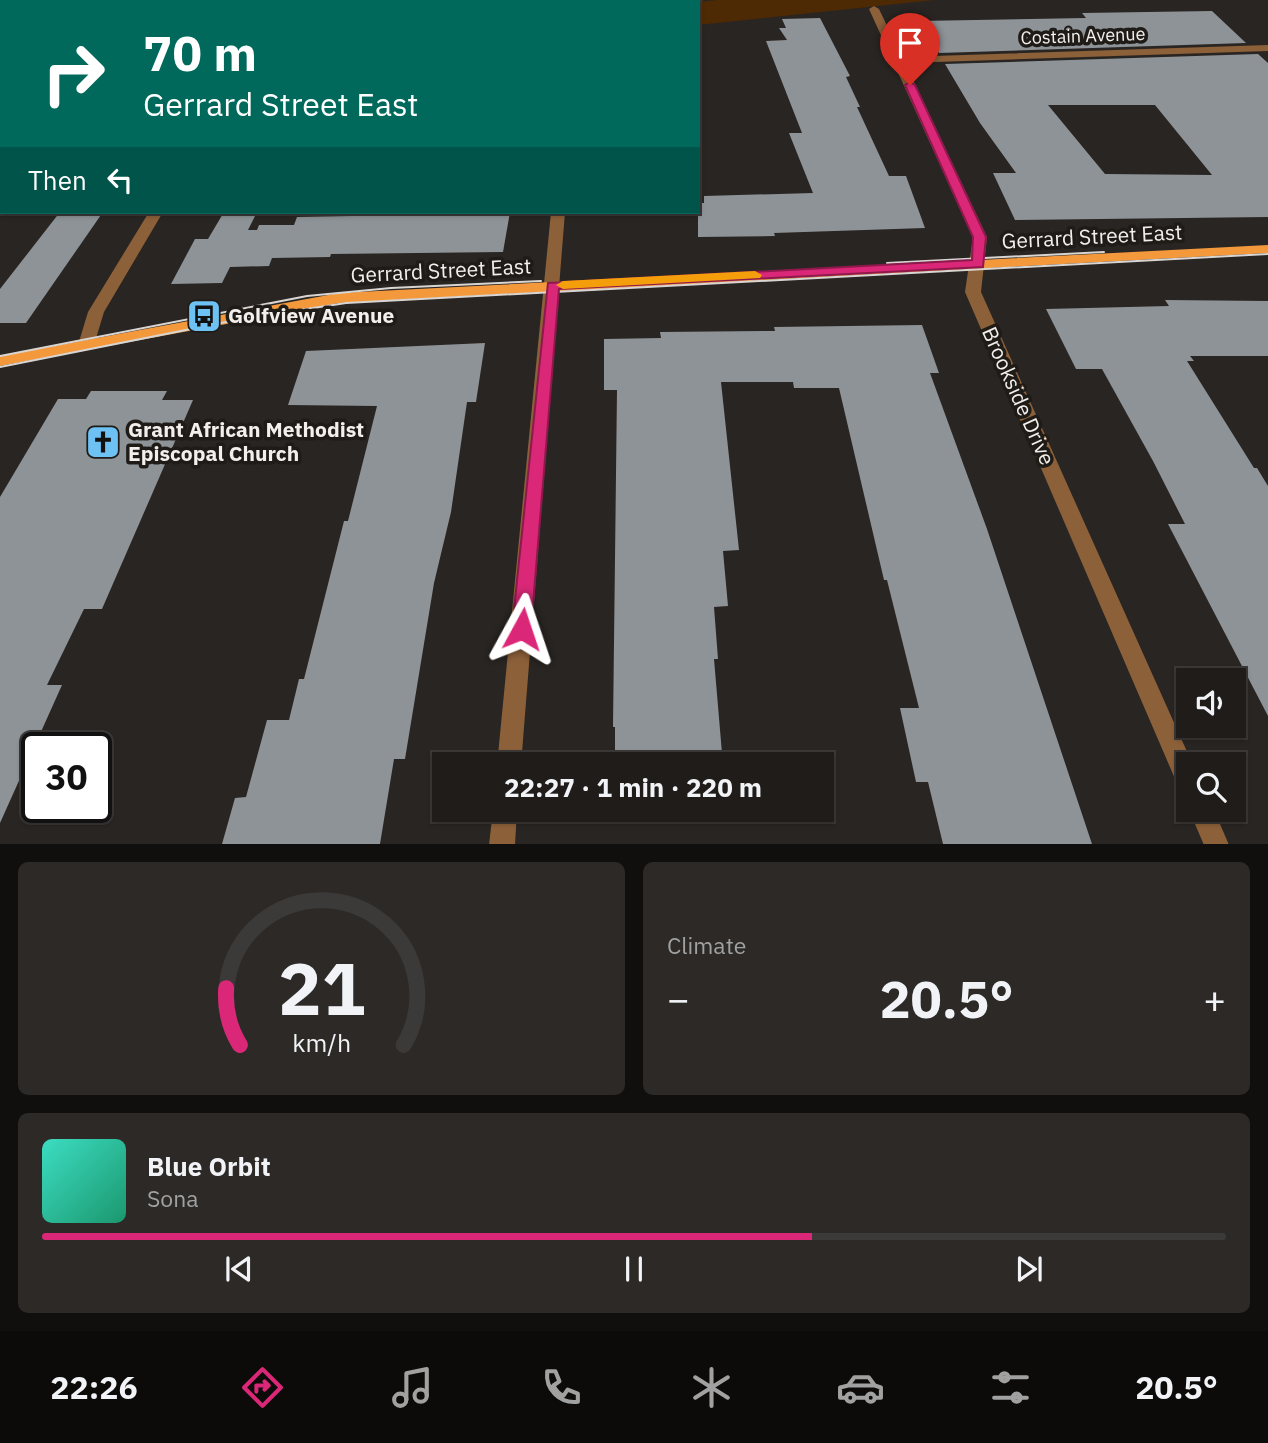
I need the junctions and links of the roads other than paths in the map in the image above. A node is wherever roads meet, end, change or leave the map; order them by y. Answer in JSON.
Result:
{"nodes":[{"id":1,"x":874,"y":9,"type":"dead end"},
{"id":2,"x":1268,"y":48,"type":"edge"},
{"id":3,"x":899,"y":60,"type":"junction"},
{"id":4,"x":155,"y":214,"type":"edge"},
{"id":5,"x":558,"y":214,"type":"edge"},
{"id":6,"x":1268,"y":249,"type":"edge"},
{"id":7,"x":978,"y":264,"type":"junction"},
{"id":8,"x":552,"y":285,"type":"junction"},
{"id":9,"x":86,"y":345,"type":"junction"},
{"id":10,"x":0,"y":361,"type":"edge"},
{"id":11,"x":510,"y":752,"type":"edge"},
{"id":12,"x":1176,"y":753,"type":"edge"},
{"id":13,"x":504,"y":822,"type":"edge"},
{"id":14,"x":1206,"y":822,"type":"edge"},
{"id":15,"x":502,"y":844,"type":"edge"},
{"id":16,"x":1217,"y":844,"type":"edge"}],
"edges":[{"from":1,"to":3,"type":"street","name":"Brookside Drive"},
{"from":2,"to":3,"type":"street","name":"Costain Avenue"},
{"from":3,"to":7,"type":"street","name":"Brookside Drive"},
{"from":4,"to":9,"type":"street"},
{"from":5,"to":8,"type":"street"},
{"from":6,"to":7,"type":"main road","name":"Gerrard Street East"},
{"from":7,"to":8,"type":"main road","name":"Gerrard Street East"},
{"from":7,"to":12,"type":"street","name":"Brookside Drive"},
{"from":8,"to":9,"type":"main road","name":"Gerrard Street East"},
{"from":8,"to":11,"type":"street"},
{"from":9,"to":10,"type":"main road","name":"Gerrard Street East"},
{"from":13,"to":15,"type":"street"},
{"from":14,"to":16,"type":"street"}]}
